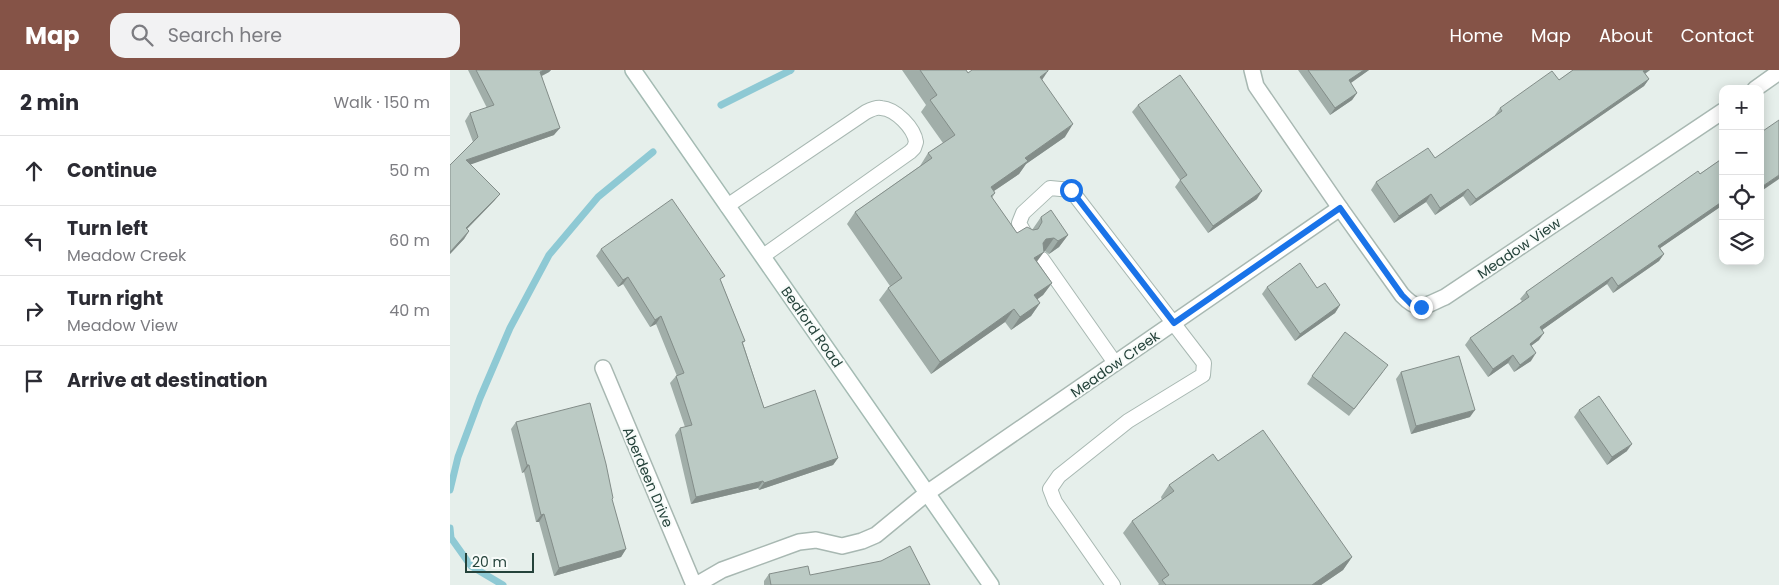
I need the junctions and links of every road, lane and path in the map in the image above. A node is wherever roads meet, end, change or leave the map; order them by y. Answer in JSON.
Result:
{"nodes":[{"id":1,"x":633,"y":70,"type":"edge"},
{"id":2,"x":1252,"y":70,"type":"edge"},
{"id":3,"x":1779,"y":72,"type":"edge"},
{"id":4,"x":1761,"y":85,"type":"edge"},
{"id":5,"x":1719,"y":114,"type":"edge"},
{"id":6,"x":727,"y":206,"type":"junction"},
{"id":7,"x":1340,"y":208,"type":"junction"},
{"id":8,"x":1025,"y":234,"type":"edge"},
{"id":9,"x":762,"y":256,"type":"junction"},
{"id":10,"x":1042,"y":259,"type":"edge"},
{"id":11,"x":1174,"y":323,"type":"junction"},
{"id":12,"x":1115,"y":363,"type":"junction"},
{"id":13,"x":603,"y":368,"type":"dead end"},
{"id":14,"x":927,"y":493,"type":"junction"},
{"id":15,"x":695,"y":585,"type":"edge"},
{"id":16,"x":991,"y":585,"type":"edge"},
{"id":17,"x":1113,"y":585,"type":"edge"}],
"edges":[{"from":1,"to":6,"type":"street","name":"Bedford Road"},
{"from":2,"to":7,"type":"street"},
{"from":3,"to":4,"type":"street"},
{"from":5,"to":7,"type":"street","name":"Meadow View"},
{"from":6,"to":9,"type":"street","name":"Bedford Road"},
{"from":6,"to":9,"type":"lane"},
{"from":7,"to":11,"type":"street","name":"Meadow Creek"},
{"from":8,"to":11,"type":"lane"},
{"from":9,"to":14,"type":"street","name":"Bedford Road"},
{"from":10,"to":12,"type":"lane"},
{"from":11,"to":12,"type":"street","name":"Meadow Creek"},
{"from":11,"to":17,"type":"lane"},
{"from":12,"to":14,"type":"street","name":"Meadow Creek"},
{"from":13,"to":15,"type":"street","name":"Aberdeen Drive"},
{"from":14,"to":15,"type":"street","name":"Meadow Creek"},
{"from":14,"to":16,"type":"street","name":"Bedford Road"}]}
